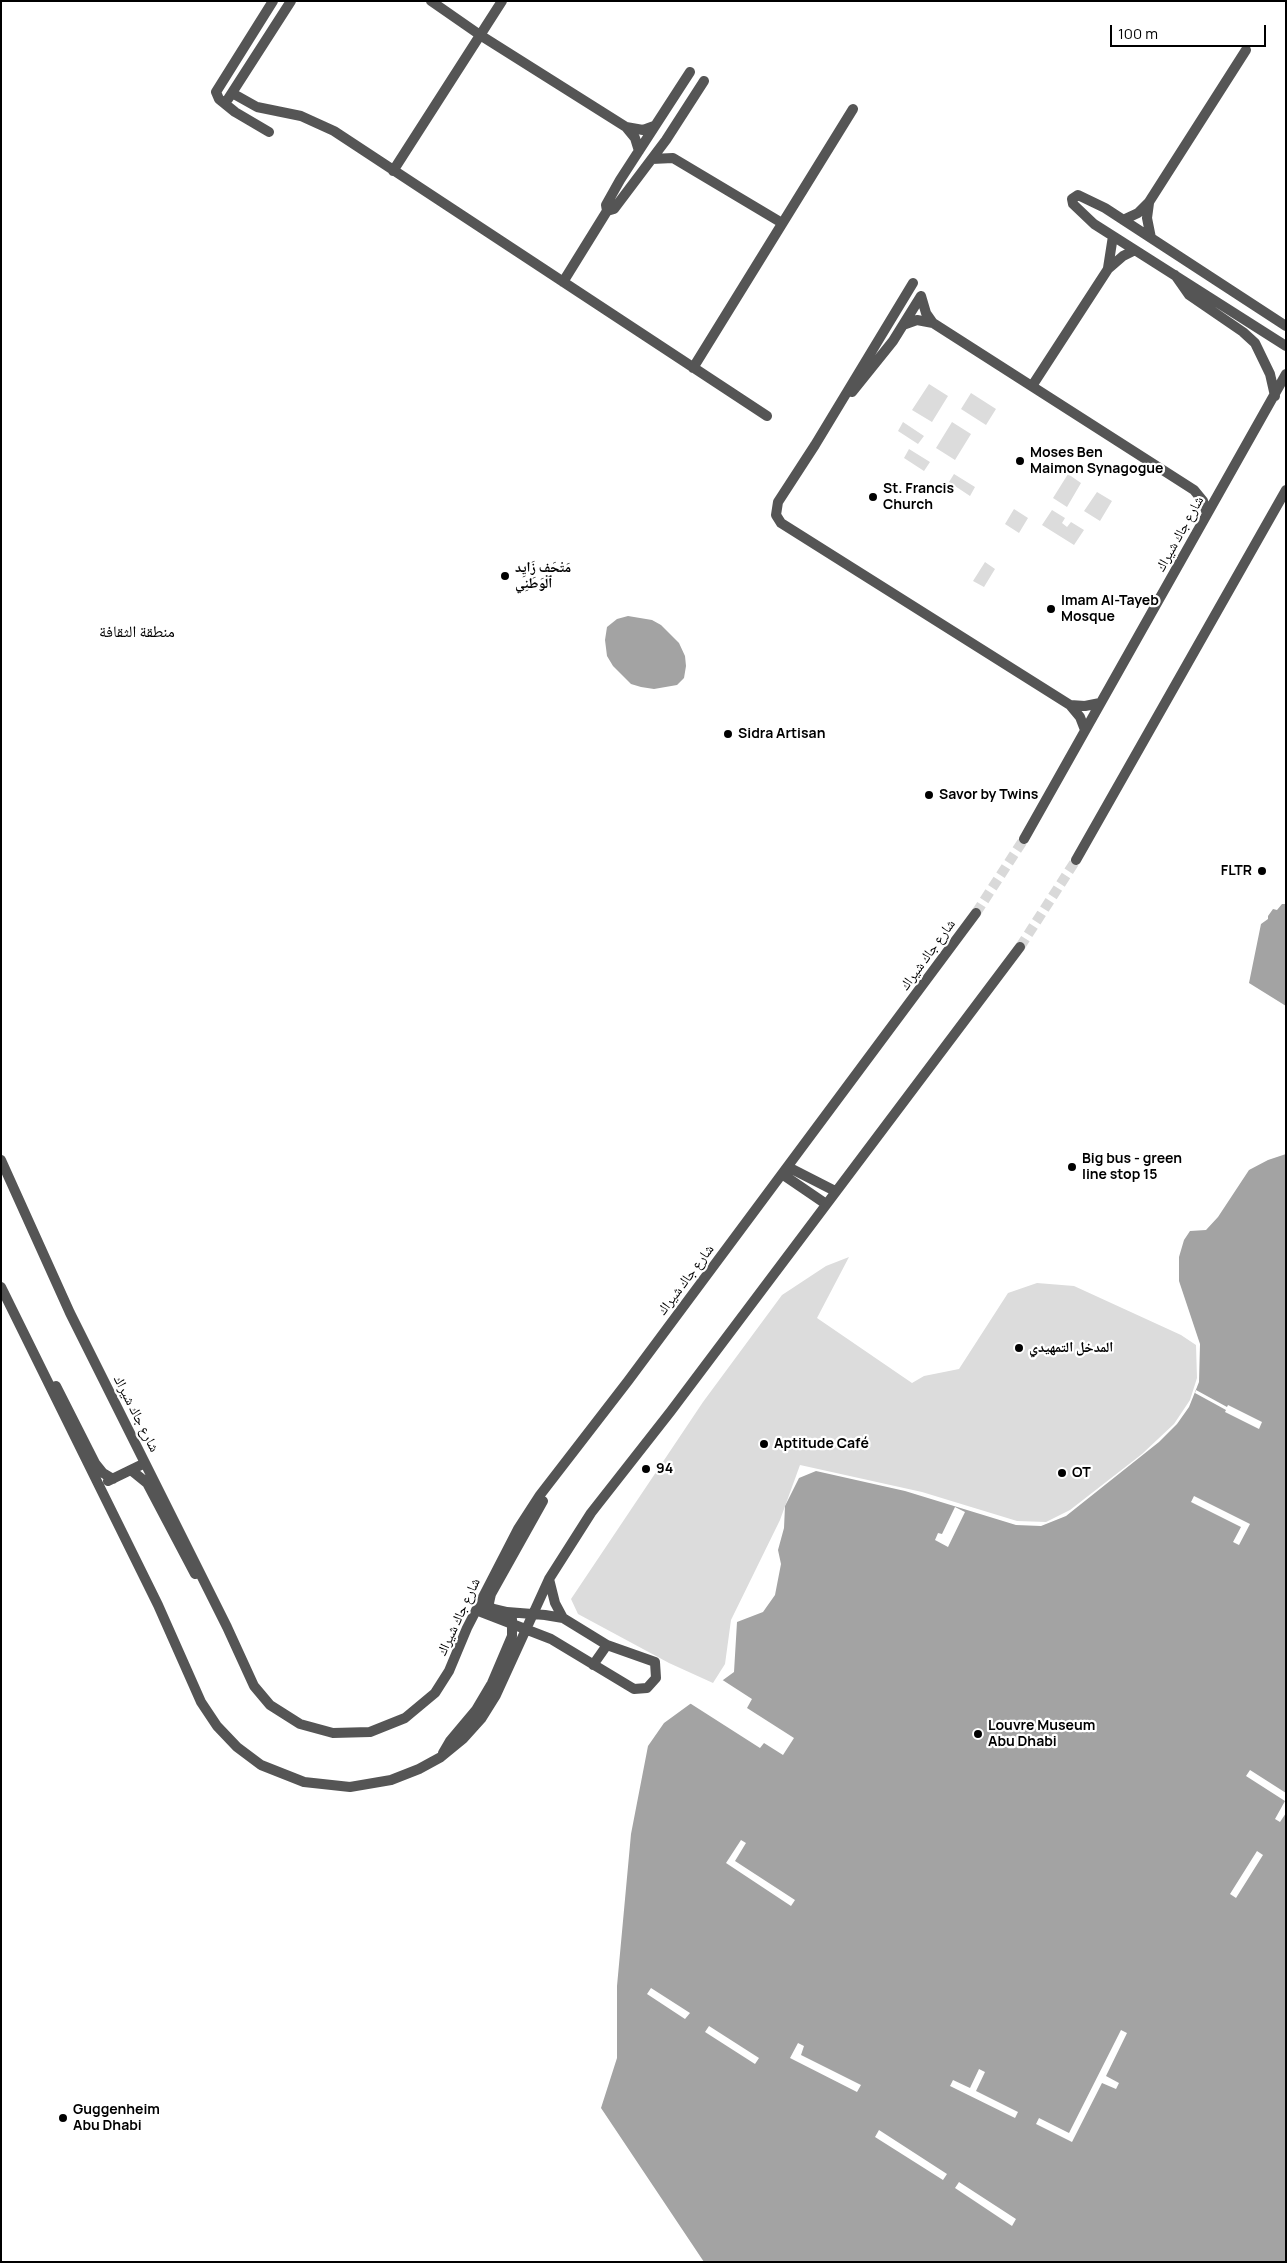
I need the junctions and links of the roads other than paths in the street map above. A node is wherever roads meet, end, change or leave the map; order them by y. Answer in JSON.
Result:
{"nodes":[{"id":1,"x":273,"y":1,"type":"edge"},
{"id":2,"x":291,"y":1,"type":"edge"},
{"id":3,"x":431,"y":1,"type":"edge"},
{"id":4,"x":502,"y":1,"type":"edge"},
{"id":5,"x":480,"y":35,"type":"junction"},
{"id":6,"x":1246,"y":50,"type":"dead end"},
{"id":7,"x":690,"y":72,"type":"dead end"},
{"id":8,"x":704,"y":81,"type":"dead end"},
{"id":9,"x":232,"y":93,"type":"junction"},
{"id":10,"x":224,"y":104,"type":"junction"},
{"id":11,"x":853,"y":109,"type":"dead end"},
{"id":12,"x":654,"y":126,"type":"junction"},
{"id":13,"x":626,"y":127,"type":"junction"},
{"id":14,"x":269,"y":132,"type":"dead end"},
{"id":15,"x":666,"y":140,"type":"junction"},
{"id":16,"x":639,"y":151,"type":"junction"},
{"id":17,"x":673,"y":158,"type":"junction"},
{"id":18,"x":652,"y":159,"type":"junction"},
{"id":19,"x":393,"y":171,"type":"junction"},
{"id":20,"x":1149,"y":202,"type":"junction"},
{"id":21,"x":607,"y":211,"type":"junction"},
{"id":22,"x":1123,"y":220,"type":"junction"},
{"id":23,"x":782,"y":223,"type":"junction"},
{"id":24,"x":1113,"y":236,"type":"junction"},
{"id":25,"x":1151,"y":238,"type":"junction"},
{"id":26,"x":1135,"y":250,"type":"junction"},
{"id":27,"x":1108,"y":269,"type":"junction"},
{"id":28,"x":1174,"y":274,"type":"junction"},
{"id":29,"x":563,"y":282,"type":"junction"},
{"id":30,"x":913,"y":283,"type":"dead end"},
{"id":31,"x":1286,"y":316,"type":"edge"},
{"id":32,"x":1272,"y":317,"type":"junction"},
{"id":33,"x":933,"y":323,"type":"junction"},
{"id":34,"x":903,"y":325,"type":"junction"},
{"id":35,"x":1286,"y":326,"type":"edge"},
{"id":36,"x":1286,"y":346,"type":"edge"},
{"id":37,"x":693,"y":368,"type":"junction"},
{"id":38,"x":1286,"y":374,"type":"edge"},
{"id":39,"x":1032,"y":386,"type":"junction"},
{"id":40,"x":1275,"y":396,"type":"junction"},
{"id":41,"x":842,"y":402,"type":"junction"},
{"id":42,"x":767,"y":416,"type":"dead end"},
{"id":43,"x":1194,"y":490,"type":"junction"},
{"id":44,"x":1220,"y":490,"type":"junction"},
{"id":45,"x":1286,"y":490,"type":"edge"},
{"id":46,"x":1207,"y":514,"type":"junction"},
{"id":47,"x":1100,"y":703,"type":"junction"},
{"id":48,"x":1070,"y":705,"type":"junction"},
{"id":49,"x":1085,"y":730,"type":"junction"},
{"id":50,"x":1024,"y":839,"type":"tunnel mouth"},
{"id":51,"x":1076,"y":860,"type":"tunnel mouth"},
{"id":52,"x":976,"y":913,"type":"tunnel mouth"},
{"id":53,"x":1020,"y":947,"type":"tunnel mouth"},
{"id":54,"x":1,"y":1160,"type":"edge"},
{"id":55,"x":785,"y":1171,"type":"junction"},
{"id":56,"x":835,"y":1191,"type":"junction"},
{"id":57,"x":826,"y":1204,"type":"junction"},
{"id":58,"x":1,"y":1287,"type":"edge"},
{"id":59,"x":38,"y":1364,"type":"junction"},
{"id":60,"x":145,"y":1463,"type":"junction"},
{"id":61,"x":131,"y":1470,"type":"junction"},
{"id":62,"x":113,"y":1479,"type":"junction"},
{"id":63,"x":552,"y":1479,"type":"junction"},
{"id":64,"x":99,"y":1486,"type":"junction"},
{"id":65,"x":549,"y":1579,"type":"junction"},
{"id":66,"x":205,"y":1583,"type":"junction"},
{"id":67,"x":477,"y":1608,"type":"junction"},
{"id":68,"x":507,"y":1612,"type":"junction"},
{"id":69,"x":492,"y":1613,"type":"junction"},
{"id":70,"x":532,"y":1615,"type":"junction"},
{"id":71,"x":563,"y":1618,"type":"junction"},
{"id":72,"x":513,"y":1625,"type":"junction"},
{"id":73,"x":525,"y":1629,"type":"junction"},
{"id":74,"x":607,"y":1644,"type":"junction"},
{"id":75,"x":592,"y":1665,"type":"junction"},
{"id":76,"x":441,"y":1757,"type":"junction"}],
"edges":[{"from":1,"to":10,"type":"street"},
{"from":2,"to":9,"type":"street"},
{"from":3,"to":5,"type":"street"},
{"from":4,"to":5,"type":"street"},
{"from":5,"to":13,"type":"street"},
{"from":5,"to":19,"type":"street"},
{"from":6,"to":20,"type":"street"},
{"from":7,"to":12,"type":"street"},
{"from":8,"to":15,"type":"street"},
{"from":9,"to":10,"type":"street"},
{"from":9,"to":19,"type":"street"},
{"from":10,"to":14,"type":"street"},
{"from":11,"to":23,"type":"street"},
{"from":12,"to":13,"type":"street"},
{"from":12,"to":16,"type":"street"},
{"from":13,"to":16,"type":"street"},
{"from":15,"to":17,"type":"street"},
{"from":15,"to":18,"type":"street"},
{"from":16,"to":21,"type":"street"},
{"from":17,"to":18,"type":"street"},
{"from":17,"to":23,"type":"street"},
{"from":18,"to":21,"type":"street"},
{"from":19,"to":29,"type":"street"},
{"from":20,"to":22,"type":"street"},
{"from":20,"to":25,"type":"street"},
{"from":21,"to":29,"type":"street"},
{"from":22,"to":24,"type":"street"},
{"from":22,"to":25,"type":"street"},
{"from":23,"to":37,"type":"street"},
{"from":24,"to":26,"type":"street"},
{"from":24,"to":27,"type":"street"},
{"from":25,"to":32,"type":"street"},
{"from":26,"to":27,"type":"street"},
{"from":26,"to":28,"type":"street"},
{"from":27,"to":39,"type":"street"},
{"from":28,"to":36,"type":"street"},
{"from":28,"to":40,"type":"street"},
{"from":29,"to":37,"type":"street"},
{"from":30,"to":41,"type":"street"},
{"from":31,"to":32,"type":"street"},
{"from":32,"to":35,"type":"street"},
{"from":33,"to":34,"type":"street"},
{"from":33,"to":34,"type":"street"},
{"from":33,"to":39,"type":"street"},
{"from":34,"to":41,"type":"street"},
{"from":37,"to":42,"type":"street"},
{"from":38,"to":40,"type":"street","name":"شارع جاك شيراك"},
{"from":39,"to":43,"type":"street"},
{"from":40,"to":44,"type":"street","name":"شارع جاك شيراك"},
{"from":41,"to":48,"type":"street"},
{"from":43,"to":44,"type":"street"},
{"from":43,"to":46,"type":"street"},
{"from":44,"to":46,"type":"street","name":"شارع جاك شيراك"},
{"from":45,"to":51,"type":"street"},
{"from":46,"to":47,"type":"street","name":"شارع جاك شيراك"},
{"from":47,"to":48,"type":"street"},
{"from":47,"to":49,"type":"street","name":"شارع جاك شيراك"},
{"from":48,"to":49,"type":"street"},
{"from":49,"to":50,"type":"street","name":"شارع جاك شيراك"},
{"from":52,"to":55,"type":"street","name":"شارع جاك شيراك"},
{"from":53,"to":56,"type":"street"},
{"from":54,"to":60,"type":"street","name":"شارع جاك شيراك"},
{"from":55,"to":56,"type":"street"},
{"from":55,"to":57,"type":"street"},
{"from":55,"to":63,"type":"street","name":"شارع جاك شيراك"},
{"from":56,"to":57,"type":"street"},
{"from":57,"to":65,"type":"street"},
{"from":58,"to":59,"type":"street"},
{"from":59,"to":62,"type":"street"},
{"from":59,"to":64,"type":"street"},
{"from":60,"to":61,"type":"street"},
{"from":60,"to":66,"type":"street","name":"شارع جاك شيراك"},
{"from":61,"to":62,"type":"street"},
{"from":61,"to":66,"type":"street"},
{"from":62,"to":64,"type":"street"},
{"from":63,"to":67,"type":"street","name":"شارع جاك شيراك"},
{"from":63,"to":69,"type":"street"},
{"from":64,"to":76,"type":"street"},
{"from":65,"to":70,"type":"street"},
{"from":65,"to":71,"type":"street"},
{"from":66,"to":67,"type":"street","name":"شارع جاك شيراك"},
{"from":67,"to":69,"type":"street"},
{"from":68,"to":69,"type":"street"},
{"from":68,"to":70,"type":"street"},
{"from":68,"to":72,"type":"street"},
{"from":69,"to":72,"type":"street"},
{"from":70,"to":71,"type":"street"},
{"from":70,"to":73,"type":"street"},
{"from":71,"to":74,"type":"street"},
{"from":72,"to":73,"type":"street"},
{"from":72,"to":76,"type":"street"},
{"from":73,"to":75,"type":"street"},
{"from":73,"to":76,"type":"street"},
{"from":74,"to":75,"type":"street"},
{"from":74,"to":75,"type":"street"}]}
